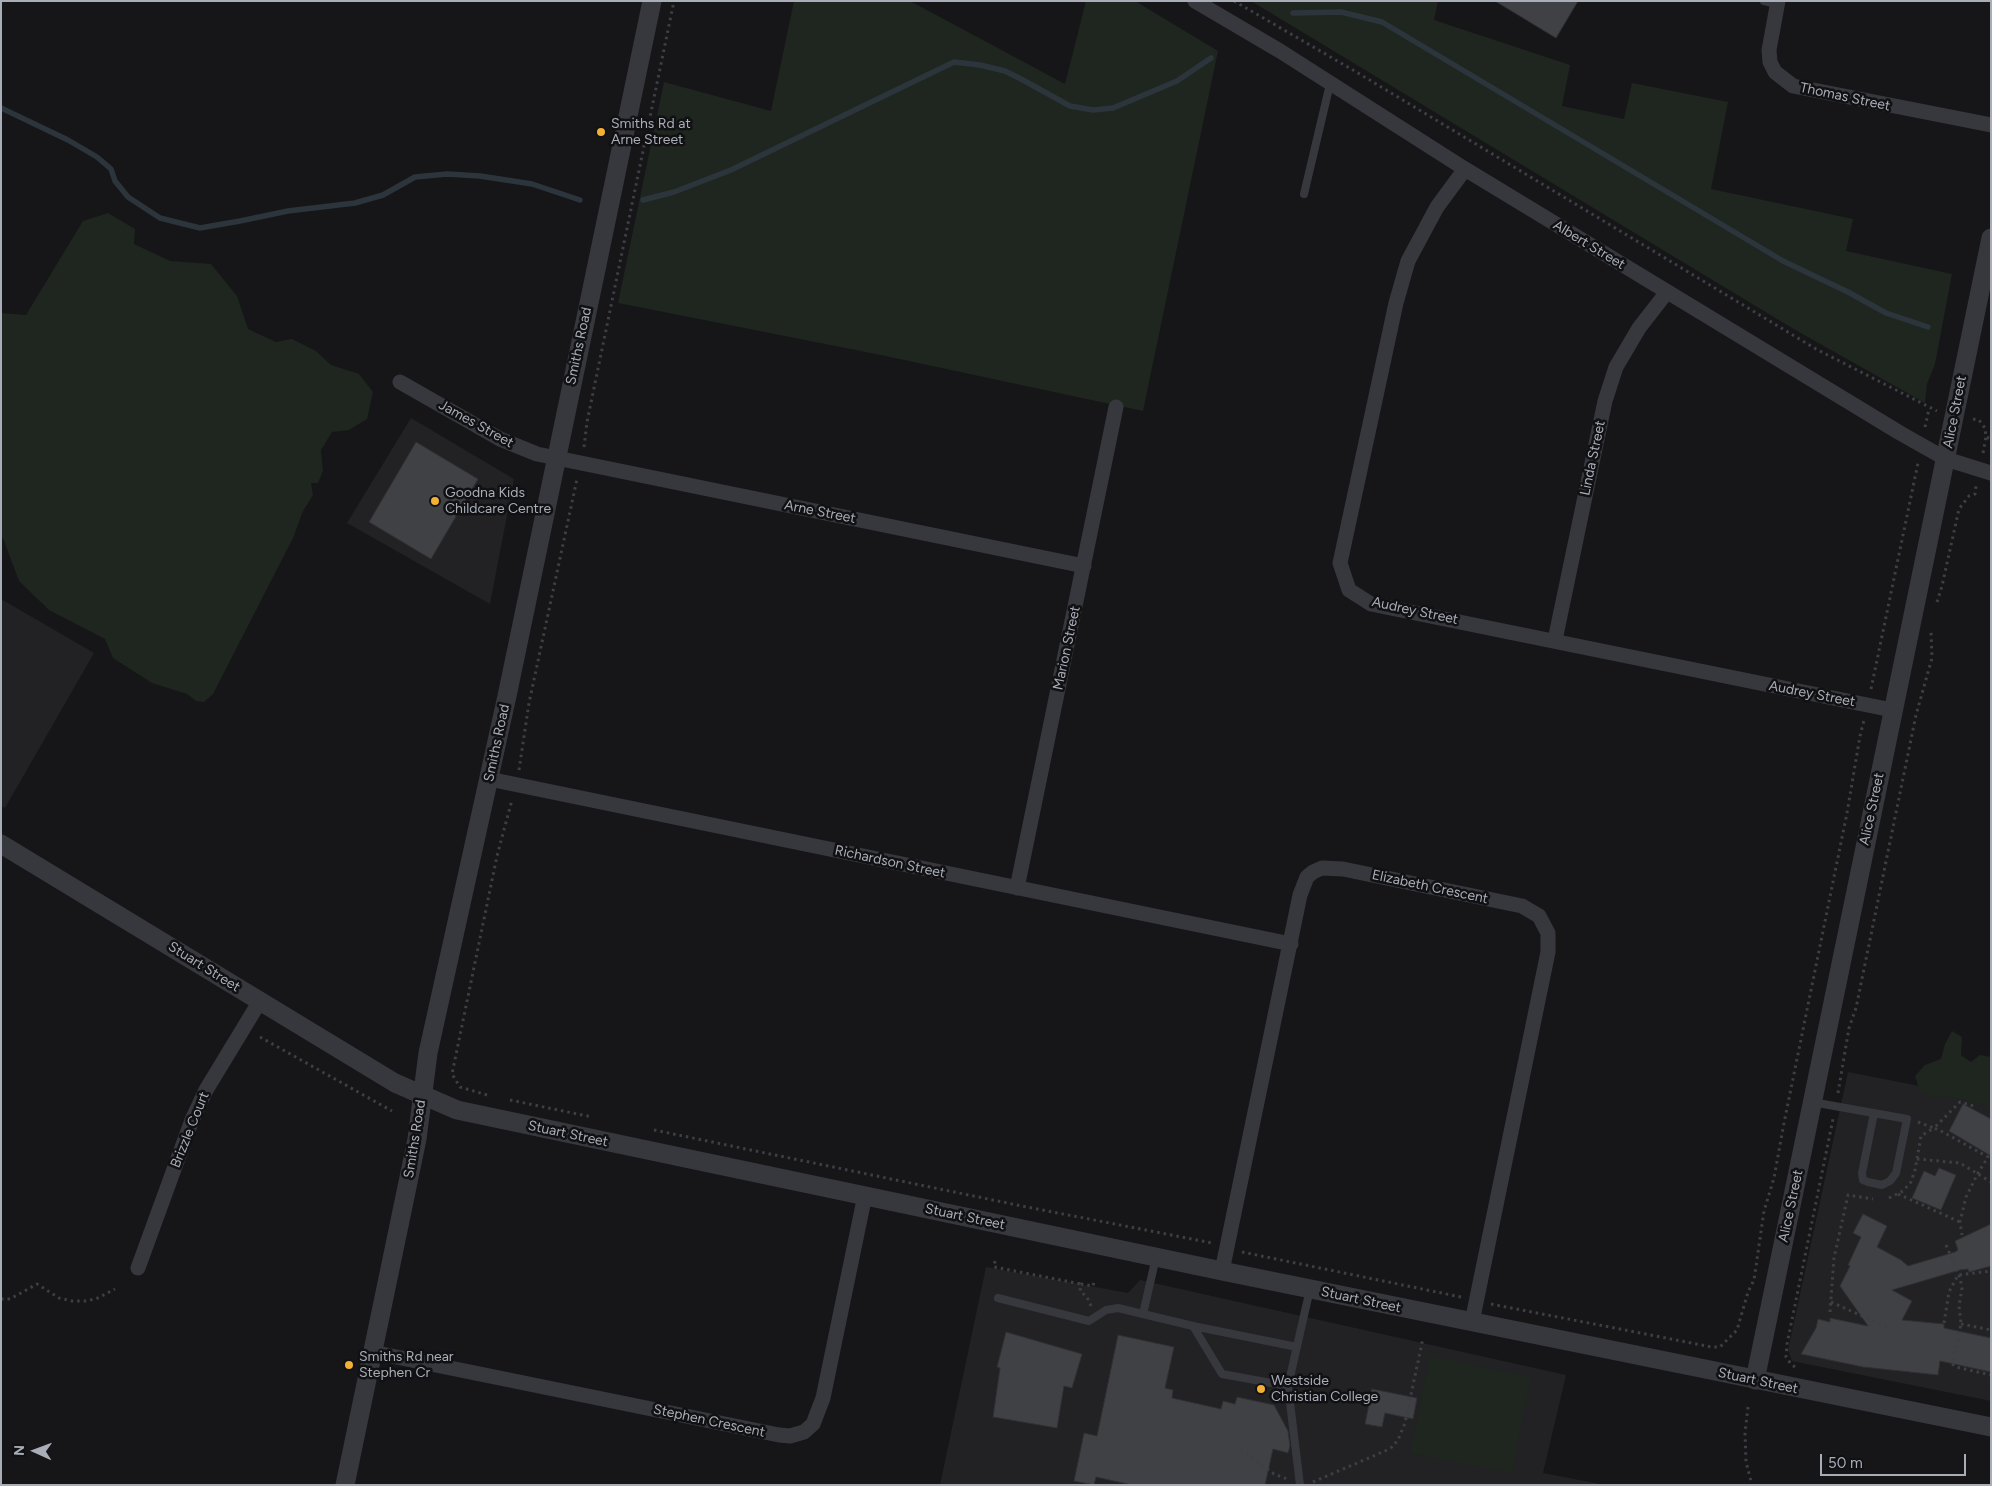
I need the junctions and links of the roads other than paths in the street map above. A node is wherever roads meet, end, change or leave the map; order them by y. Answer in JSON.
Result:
{"nodes":[{"id":1,"x":652,"y":1,"type":"edge"},
{"id":2,"x":1195,"y":1,"type":"edge"},
{"id":3,"x":1773,"y":2,"type":"edge"},
{"id":4,"x":1330,"y":84,"type":"junction"},
{"id":5,"x":1991,"y":125,"type":"edge"},
{"id":6,"x":1465,"y":169,"type":"junction"},
{"id":7,"x":1304,"y":194,"type":"dead end"},
{"id":8,"x":1991,"y":238,"type":"edge"},
{"id":9,"x":1667,"y":292,"type":"junction"},
{"id":10,"x":400,"y":382,"type":"dead end"},
{"id":11,"x":1116,"y":407,"type":"dead end"},
{"id":12,"x":556,"y":459,"type":"junction"},
{"id":13,"x":1946,"y":459,"type":"junction"},
{"id":14,"x":1991,"y":473,"type":"edge"},
{"id":15,"x":1084,"y":566,"type":"junction"},
{"id":16,"x":1554,"y":640,"type":"junction"},
{"id":17,"x":1892,"y":710,"type":"junction"},
{"id":18,"x":489,"y":779,"type":"junction"},
{"id":19,"x":1,"y":844,"type":"edge"},
{"id":20,"x":1017,"y":888,"type":"junction"},
{"id":21,"x":1290,"y":944,"type":"junction"},
{"id":22,"x":260,"y":1001,"type":"junction"},
{"id":23,"x":422,"y":1095,"type":"junction"},
{"id":24,"x":1812,"y":1102,"type":"junction"},
{"id":25,"x":1874,"y":1113,"type":"junction"},
{"id":26,"x":865,"y":1195,"type":"junction"},
{"id":27,"x":1156,"y":1257,"type":"junction"},
{"id":28,"x":138,"y":1268,"type":"dead end"},
{"id":29,"x":1222,"y":1271,"type":"junction"},
{"id":30,"x":1310,"y":1289,"type":"junction"},
{"id":31,"x":998,"y":1298,"type":"dead end"},
{"id":32,"x":1143,"y":1314,"type":"junction"},
{"id":33,"x":1472,"y":1322,"type":"junction"},
{"id":34,"x":1193,"y":1326,"type":"junction"},
{"id":35,"x":1297,"y":1347,"type":"junction"},
{"id":36,"x":372,"y":1352,"type":"junction"},
{"id":37,"x":1755,"y":1380,"type":"junction"},
{"id":38,"x":1288,"y":1386,"type":"junction"},
{"id":39,"x":1991,"y":1427,"type":"edge"},
{"id":40,"x":345,"y":1485,"type":"edge"},
{"id":41,"x":1300,"y":1485,"type":"edge"}],
"edges":[{"from":1,"to":12,"type":"street","name":"Smiths Road"},
{"from":2,"to":4,"type":"street","name":"Albert Street"},
{"from":3,"to":5,"type":"street","name":"Thomas Street"},
{"from":4,"to":6,"type":"street","name":"Albert Street"},
{"from":4,"to":7,"type":"lane"},
{"from":6,"to":9,"type":"street","name":"Albert Street"},
{"from":6,"to":16,"type":"street","name":"Audrey Street"},
{"from":8,"to":13,"type":"street","name":"Alice Street"},
{"from":9,"to":13,"type":"street","name":"Albert Street"},
{"from":9,"to":16,"type":"street","name":"Linda Street"},
{"from":10,"to":12,"type":"street","name":"James Street"},
{"from":11,"to":15,"type":"street","name":"Marion Street"},
{"from":12,"to":15,"type":"street","name":"Arne Street"},
{"from":12,"to":18,"type":"street","name":"Smiths Road"},
{"from":13,"to":14,"type":"street","name":"Albert Street"},
{"from":13,"to":17,"type":"street","name":"Alice Street"},
{"from":15,"to":20,"type":"street","name":"Marion Street"},
{"from":16,"to":17,"type":"street","name":"Audrey Street"},
{"from":17,"to":24,"type":"street","name":"Alice Street"},
{"from":18,"to":20,"type":"street","name":"Richardson Street"},
{"from":18,"to":23,"type":"street","name":"Smiths Road"},
{"from":19,"to":22,"type":"street","name":"Stuart Street"},
{"from":20,"to":21,"type":"street","name":"Richardson Street"},
{"from":21,"to":29,"type":"street","name":"Elizabeth Crescent"},
{"from":21,"to":33,"type":"street","name":"Elizabeth Crescent"},
{"from":22,"to":23,"type":"street","name":"Stuart Street"},
{"from":22,"to":28,"type":"street","name":"Brizzle Court"},
{"from":23,"to":26,"type":"street","name":"Stuart Street"},
{"from":23,"to":36,"type":"street","name":"Smiths Road"},
{"from":24,"to":25,"type":"lane"},
{"from":24,"to":37,"type":"street","name":"Alice Street"},
{"from":25,"to":25,"type":"lane"},
{"from":26,"to":27,"type":"street","name":"Stuart Street"},
{"from":26,"to":36,"type":"street","name":"Stephen Crescent"},
{"from":27,"to":29,"type":"street","name":"Stuart Street"},
{"from":27,"to":32,"type":"lane"},
{"from":29,"to":30,"type":"street","name":"Stuart Street"},
{"from":30,"to":33,"type":"street","name":"Stuart Street"},
{"from":30,"to":35,"type":"lane"},
{"from":31,"to":32,"type":"lane"},
{"from":32,"to":34,"type":"lane"},
{"from":33,"to":37,"type":"street","name":"Stuart Street"},
{"from":34,"to":35,"type":"lane"},
{"from":34,"to":38,"type":"lane"},
{"from":35,"to":38,"type":"lane"},
{"from":36,"to":40,"type":"street","name":"Smiths Road"},
{"from":37,"to":39,"type":"street","name":"Stuart Street"},
{"from":38,"to":41,"type":"lane"}]}
